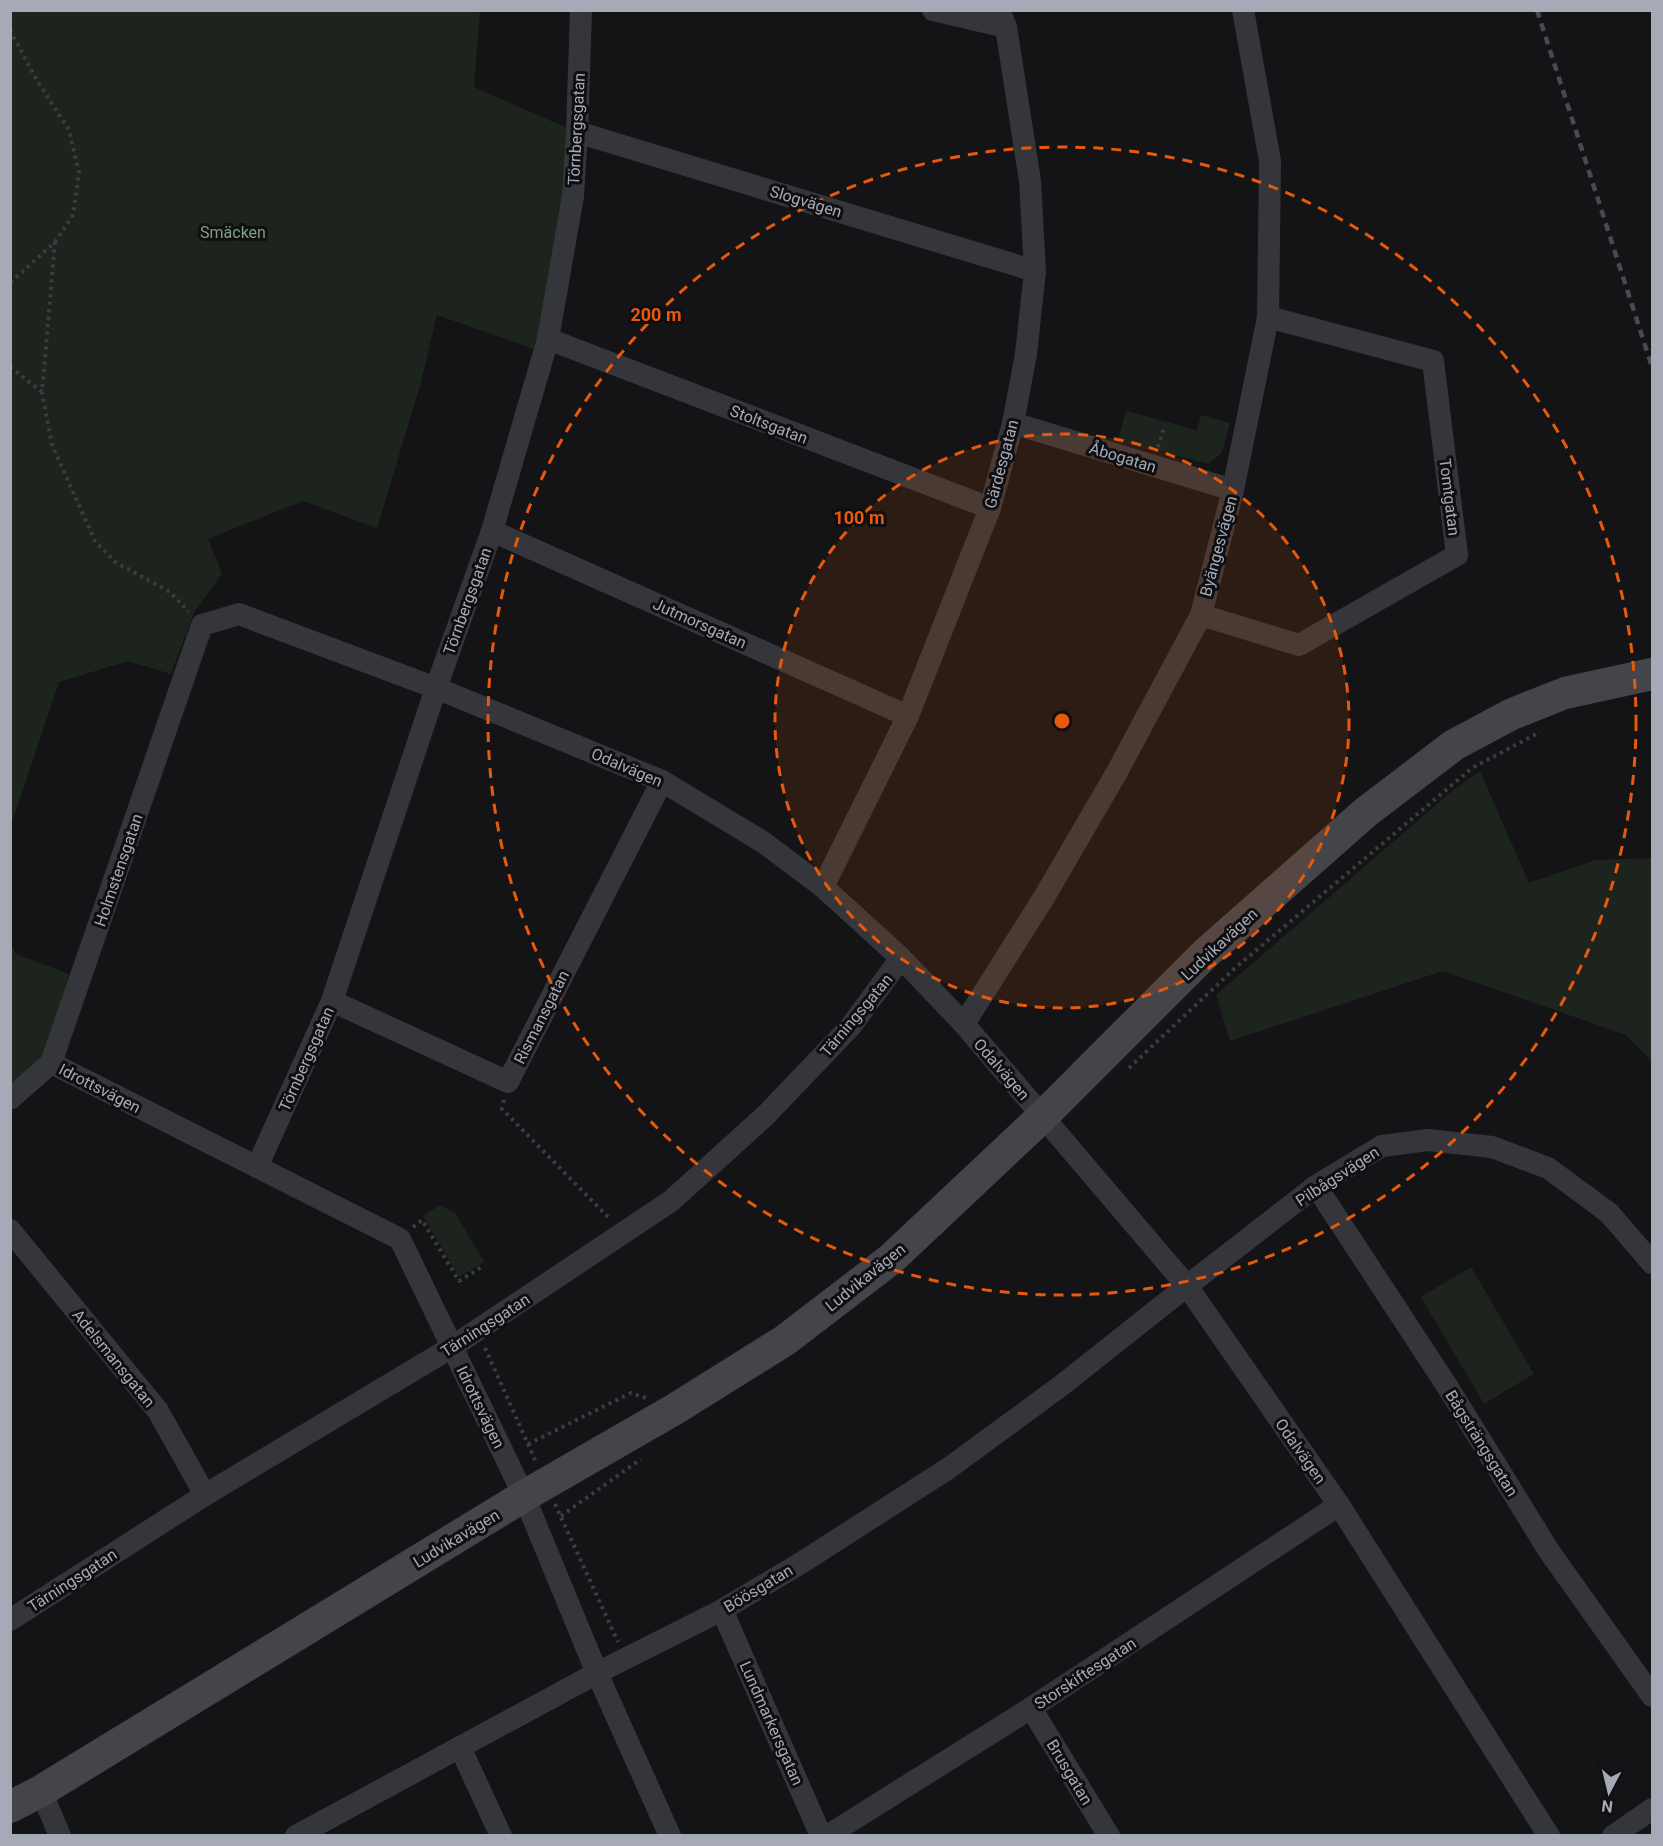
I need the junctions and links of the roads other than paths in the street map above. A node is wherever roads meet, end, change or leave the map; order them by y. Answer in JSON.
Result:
{"nodes":[{"id":1,"x":581,"y":10,"type":"edge"},
{"id":2,"x":933,"y":10,"type":"edge"},
{"id":3,"x":1243,"y":10,"type":"edge"},
{"id":4,"x":1002,"y":19,"type":"edge"},
{"id":5,"x":577,"y":132,"type":"junction"},
{"id":6,"x":1035,"y":271,"type":"junction"},
{"id":7,"x":1268,"y":317,"type":"junction"},
{"id":8,"x":548,"y":339,"type":"junction"},
{"id":9,"x":1012,"y":423,"type":"junction"},
{"id":10,"x":1233,"y":490,"type":"junction"},
{"id":11,"x":990,"y":508,"type":"junction"},
{"id":12,"x":492,"y":531,"type":"junction"},
{"id":13,"x":1200,"y":615,"type":"junction"},
{"id":14,"x":202,"y":626,"type":"joint"},
{"id":15,"x":1653,"y":674,"type":"edge"},
{"id":16,"x":436,"y":688,"type":"junction"},
{"id":17,"x":908,"y":716,"type":"junction"},
{"id":18,"x":662,"y":781,"type":"junction"},
{"id":19,"x":824,"y":887,"type":"junction"},
{"id":20,"x":901,"y":958,"type":"junction"},
{"id":21,"x":332,"y":1001,"type":"junction"},
{"id":22,"x":964,"y":1024,"type":"junction"},
{"id":23,"x":51,"y":1063,"type":"junction"},
{"id":24,"x":10,"y":1099,"type":"edge"},
{"id":25,"x":1043,"y":1116,"type":"junction"},
{"id":26,"x":257,"y":1167,"type":"junction"},
{"id":27,"x":1316,"y":1186,"type":"junction"},
{"id":28,"x":10,"y":1230,"type":"edge"},
{"id":29,"x":1653,"y":1263,"type":"edge"},
{"id":30,"x":1186,"y":1286,"type":"junction"},
{"id":31,"x":452,"y":1347,"type":"junction"},
{"id":32,"x":205,"y":1495,"type":"junction"},
{"id":33,"x":524,"y":1496,"type":"junction"},
{"id":34,"x":1339,"y":1505,"type":"junction"},
{"id":35,"x":722,"y":1610,"type":"junction"},
{"id":36,"x":10,"y":1620,"type":"edge"},
{"id":37,"x":597,"y":1673,"type":"junction"},
{"id":38,"x":1653,"y":1696,"type":"edge"},
{"id":39,"x":1031,"y":1708,"type":"junction"},
{"id":40,"x":460,"y":1747,"type":"junction"},
{"id":41,"x":41,"y":1791,"type":"junction"},
{"id":42,"x":10,"y":1807,"type":"edge"},
{"id":43,"x":1653,"y":1809,"type":"edge"},
{"id":44,"x":60,"y":1836,"type":"edge"},
{"id":45,"x":296,"y":1836,"type":"edge"},
{"id":46,"x":501,"y":1836,"type":"edge"},
{"id":47,"x":670,"y":1836,"type":"edge"},
{"id":48,"x":822,"y":1836,"type":"edge"},
{"id":49,"x":827,"y":1836,"type":"edge"},
{"id":50,"x":1109,"y":1836,"type":"edge"},
{"id":51,"x":1549,"y":1836,"type":"edge"},
{"id":52,"x":1613,"y":1836,"type":"edge"}],
"edges":[{"from":1,"to":5,"type":"street","name":"Törnbergsgatan"},
{"from":2,"to":4,"type":"street"},
{"from":3,"to":7,"type":"street","name":"Byängesvägen"},
{"from":4,"to":6,"type":"street","name":"Gärdesgatan"},
{"from":5,"to":6,"type":"street","name":"Slogvägen"},
{"from":5,"to":8,"type":"street","name":"Törnbergsgatan"},
{"from":6,"to":9,"type":"street","name":"Gärdesgatan"},
{"from":7,"to":10,"type":"street","name":"Byängesvägen"},
{"from":7,"to":13,"type":"street","name":"Tomtgatan"},
{"from":8,"to":11,"type":"street","name":"Stoltsgatan"},
{"from":8,"to":12,"type":"street","name":"Törnbergsgatan"},
{"from":9,"to":10,"type":"street","name":"Åbogatan"},
{"from":9,"to":11,"type":"street","name":"Gärdesgatan"},
{"from":10,"to":13,"type":"street","name":"Byängesvägen"},
{"from":11,"to":17,"type":"street","name":"Gärdesgatan"},
{"from":12,"to":16,"type":"street","name":"Törnbergsgatan"},
{"from":12,"to":17,"type":"street","name":"Jutmorsgatan"},
{"from":13,"to":22,"type":"street","name":"Byängesvägen"},
{"from":14,"to":16,"type":"street","name":"Odalvägen"},
{"from":14,"to":23,"type":"street","name":"Holmstensgatan"},
{"from":15,"to":25,"type":"street","name":"Ludvikavägen"},
{"from":16,"to":18,"type":"street","name":"Odalvägen"},
{"from":16,"to":21,"type":"street","name":"Törnbergsgatan"},
{"from":17,"to":19,"type":"street","name":"Gärdesgatan"},
{"from":18,"to":19,"type":"street","name":"Odalvägen"},
{"from":18,"to":21,"type":"street","name":"Rismansgatan"},
{"from":19,"to":20,"type":"street","name":"Odalvägen"},
{"from":20,"to":22,"type":"street","name":"Odalvägen"},
{"from":20,"to":31,"type":"street","name":"Tärningsgatan"},
{"from":21,"to":26,"type":"street","name":"Törnbergsgatan"},
{"from":22,"to":25,"type":"street","name":"Odalvägen"},
{"from":23,"to":24,"type":"street","name":"Holmstensgatan"},
{"from":23,"to":26,"type":"street","name":"Idrottsvägen"},
{"from":25,"to":30,"type":"street","name":"Odalvägen"},
{"from":25,"to":33,"type":"street","name":"Ludvikavägen"},
{"from":26,"to":31,"type":"street","name":"Idrottsvägen"},
{"from":27,"to":29,"type":"street","name":"Pilbågsvägen"},
{"from":27,"to":30,"type":"street","name":"Pilbågsvägen"},
{"from":27,"to":38,"type":"street","name":"Bågsträngsgatan"},
{"from":28,"to":32,"type":"street","name":"Adelsmansgatan"},
{"from":30,"to":34,"type":"street","name":"Odalvägen"},
{"from":30,"to":35,"type":"street","name":"Böösgatan"},
{"from":31,"to":32,"type":"street","name":"Tärningsgatan"},
{"from":31,"to":33,"type":"street","name":"Idrottsvägen"},
{"from":32,"to":36,"type":"street","name":"Tärningsgatan"},
{"from":33,"to":37,"type":"street","name":"Idrottsvägen"},
{"from":33,"to":41,"type":"street","name":"Ludvikavägen"},
{"from":34,"to":39,"type":"street","name":"Storskiftesgatan"},
{"from":34,"to":51,"type":"street","name":"Odalvägen"},
{"from":35,"to":37,"type":"street","name":"Böösgatan"},
{"from":35,"to":48,"type":"street","name":"Lundmarkersgatan"},
{"from":37,"to":40,"type":"street","name":"Böösgatan"},
{"from":37,"to":47,"type":"street","name":"Idrottsvägen"},
{"from":39,"to":49,"type":"street","name":"Storskiftesgatan"},
{"from":39,"to":50,"type":"street","name":"Brusgatan"},
{"from":40,"to":45,"type":"street","name":"Böösgatan"},
{"from":40,"to":46,"type":"street"},
{"from":41,"to":42,"type":"street","name":"Ludvikavägen"},
{"from":41,"to":44,"type":"street"},
{"from":43,"to":52,"type":"street"}]}
